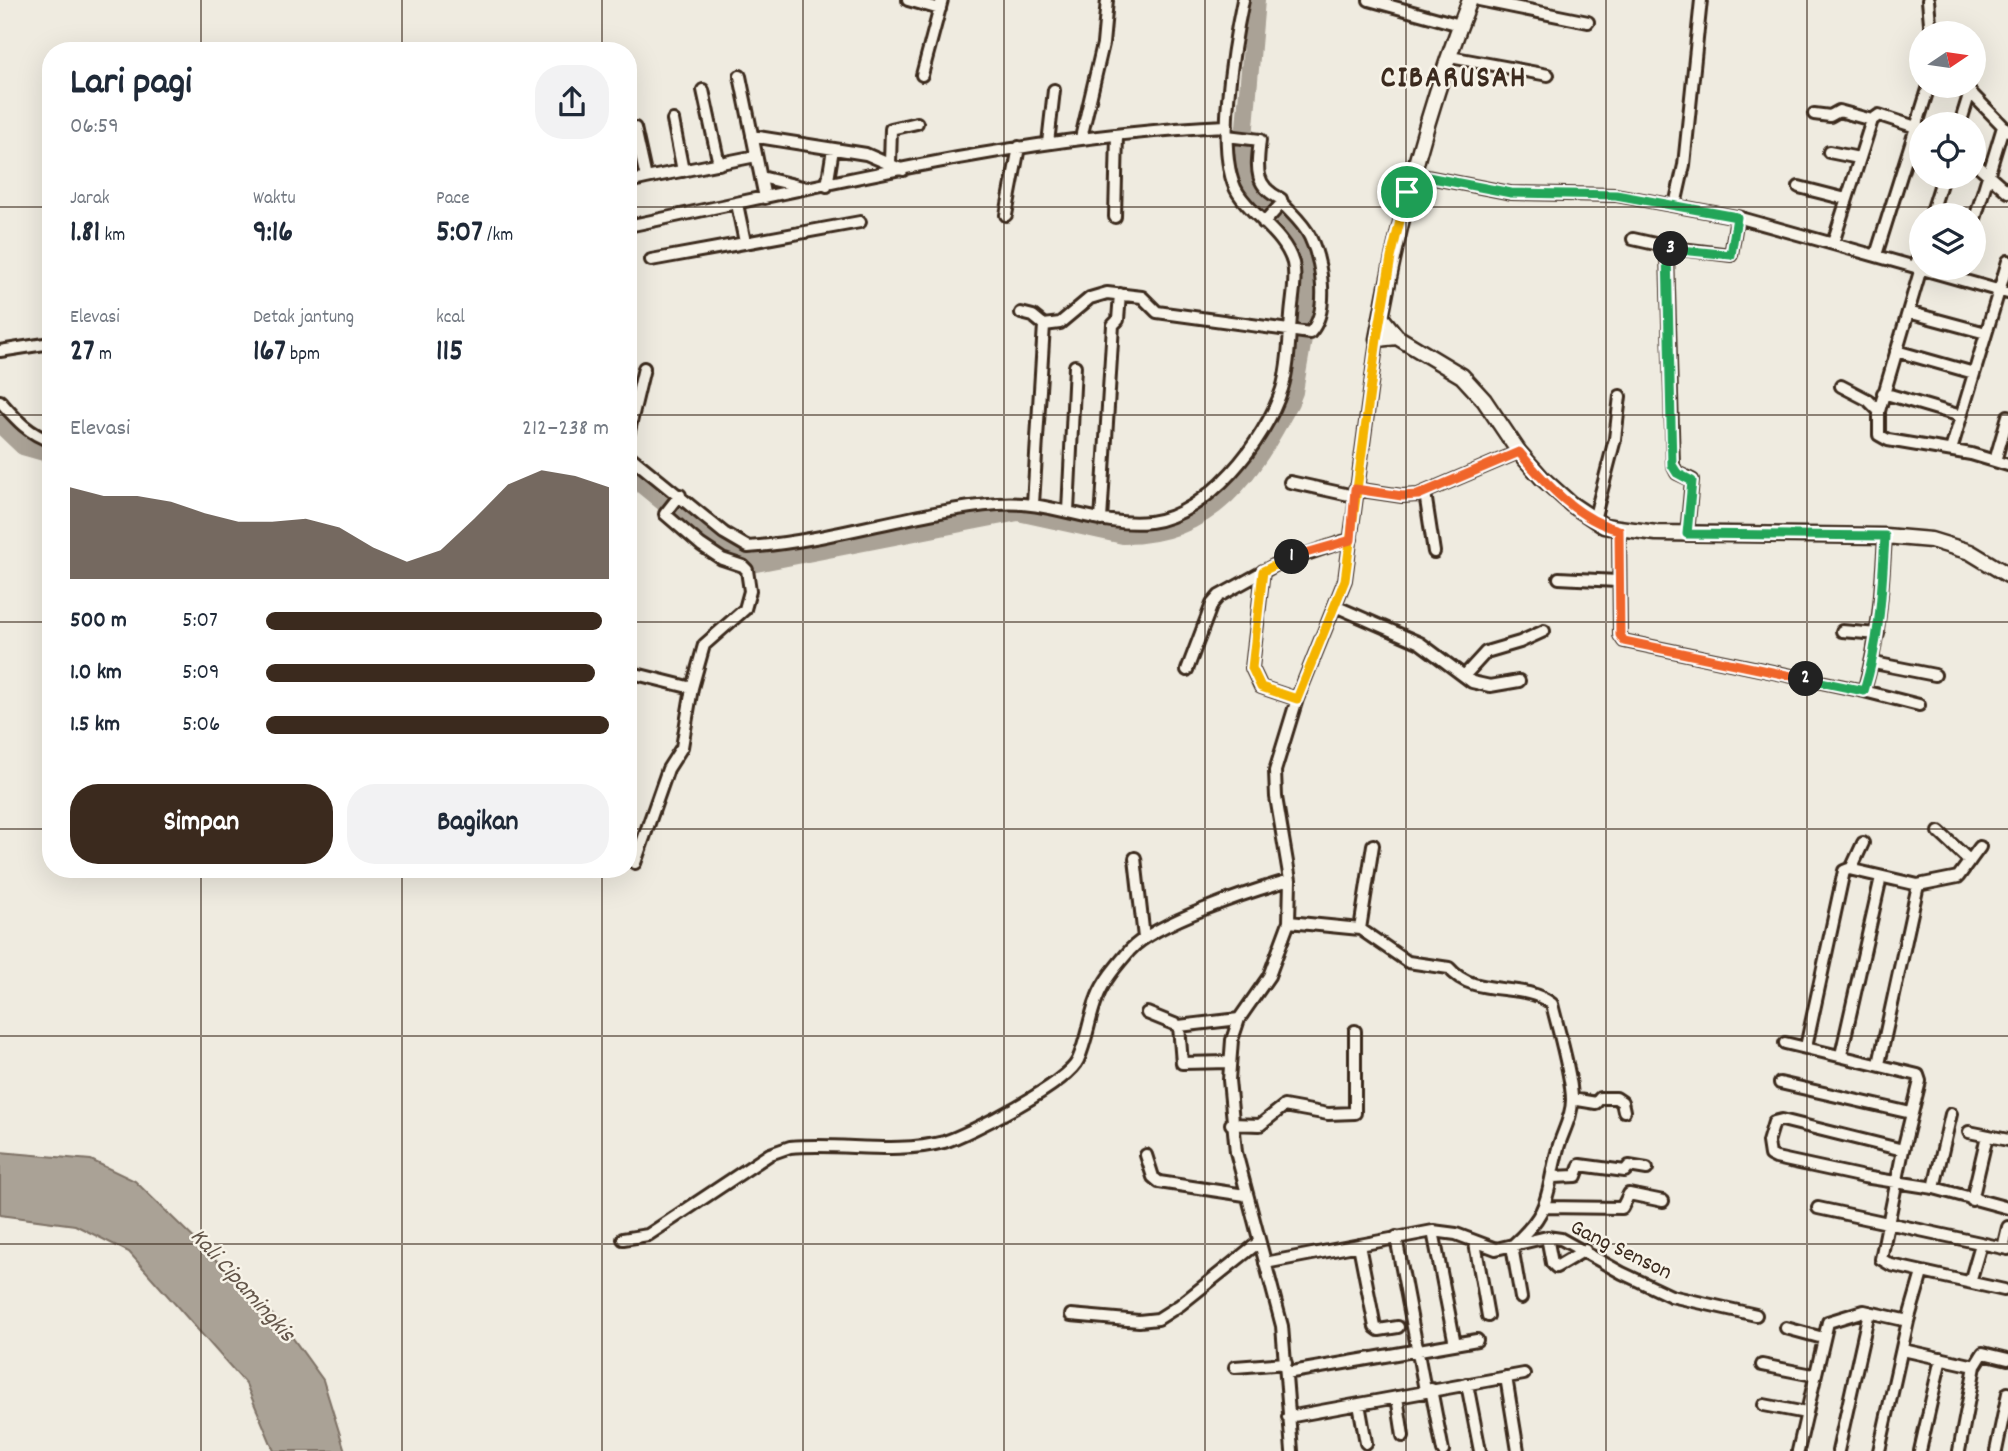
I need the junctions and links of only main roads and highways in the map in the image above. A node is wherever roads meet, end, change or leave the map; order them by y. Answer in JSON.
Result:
{"nodes":[{"id":1,"x":1470,"y":0,"type":"edge"},
{"id":2,"x":1381,"y":317,"type":"junction"},
{"id":3,"x":1397,"y":337,"type":"junction"},
{"id":4,"x":2008,"y":575,"type":"edge"}],
"edges":[{"from":1,"to":2,"type":"main road"},
{"from":2,"to":3,"type":"main road"},
{"from":2,"to":3,"type":"main road"},
{"from":3,"to":4,"type":"main road"}]}
